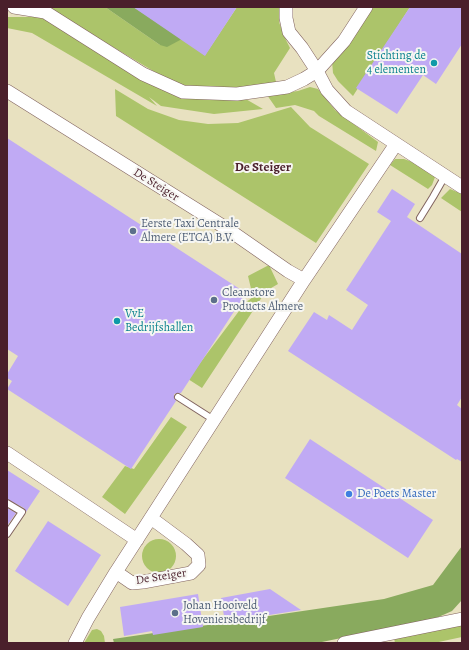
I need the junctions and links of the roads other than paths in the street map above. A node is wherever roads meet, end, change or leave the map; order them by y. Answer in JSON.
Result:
{"nodes":[{"id":1,"x":14,"y":7,"type":"edge"},
{"id":2,"x":286,"y":7,"type":"edge"},
{"id":3,"x":366,"y":7,"type":"edge"},
{"id":4,"x":317,"y":70,"type":"junction"},
{"id":5,"x":7,"y":91,"type":"edge"},
{"id":6,"x":396,"y":144,"type":"junction"},
{"id":7,"x":445,"y":176,"type":"junction"},
{"id":8,"x":462,"y":187,"type":"edge"},
{"id":9,"x":420,"y":218,"type":"dead end"},
{"id":10,"x":304,"y":280,"type":"junction"},
{"id":11,"x":178,"y":397,"type":"dead end"},
{"id":12,"x":214,"y":420,"type":"junction"},
{"id":13,"x":7,"y":454,"type":"edge"},
{"id":14,"x":7,"y":503,"type":"edge"},
{"id":15,"x":151,"y":518,"type":"junction"},
{"id":16,"x":7,"y":534,"type":"edge"},
{"id":17,"x":137,"y":540,"type":"junction"},
{"id":18,"x":116,"y":572,"type":"junction"},
{"id":19,"x":462,"y":619,"type":"edge"},
{"id":20,"x":75,"y":643,"type":"edge"},
{"id":21,"x":344,"y":643,"type":"edge"}],
"edges":[{"from":1,"to":4,"type":"street"},
{"from":2,"to":4,"type":"street"},
{"from":3,"to":4,"type":"street"},
{"from":4,"to":6,"type":"street"},
{"from":5,"to":10,"type":"street","name":"De Steiger"},
{"from":6,"to":7,"type":"street"},
{"from":6,"to":10,"type":"street","name":"De Steiger"},
{"from":7,"to":8,"type":"street"},
{"from":7,"to":9,"type":"lane"},
{"from":10,"to":12,"type":"street","name":"De Steiger"},
{"from":11,"to":12,"type":"lane"},
{"from":12,"to":15,"type":"street","name":"De Steiger"},
{"from":13,"to":17,"type":"street"},
{"from":14,"to":16,"type":"lane"},
{"from":15,"to":17,"type":"street","name":"De Steiger"},
{"from":15,"to":18,"type":"street","name":"De Steiger"},
{"from":17,"to":18,"type":"street","name":"De Steiger"},
{"from":18,"to":20,"type":"street"},
{"from":19,"to":21,"type":"street"}]}
